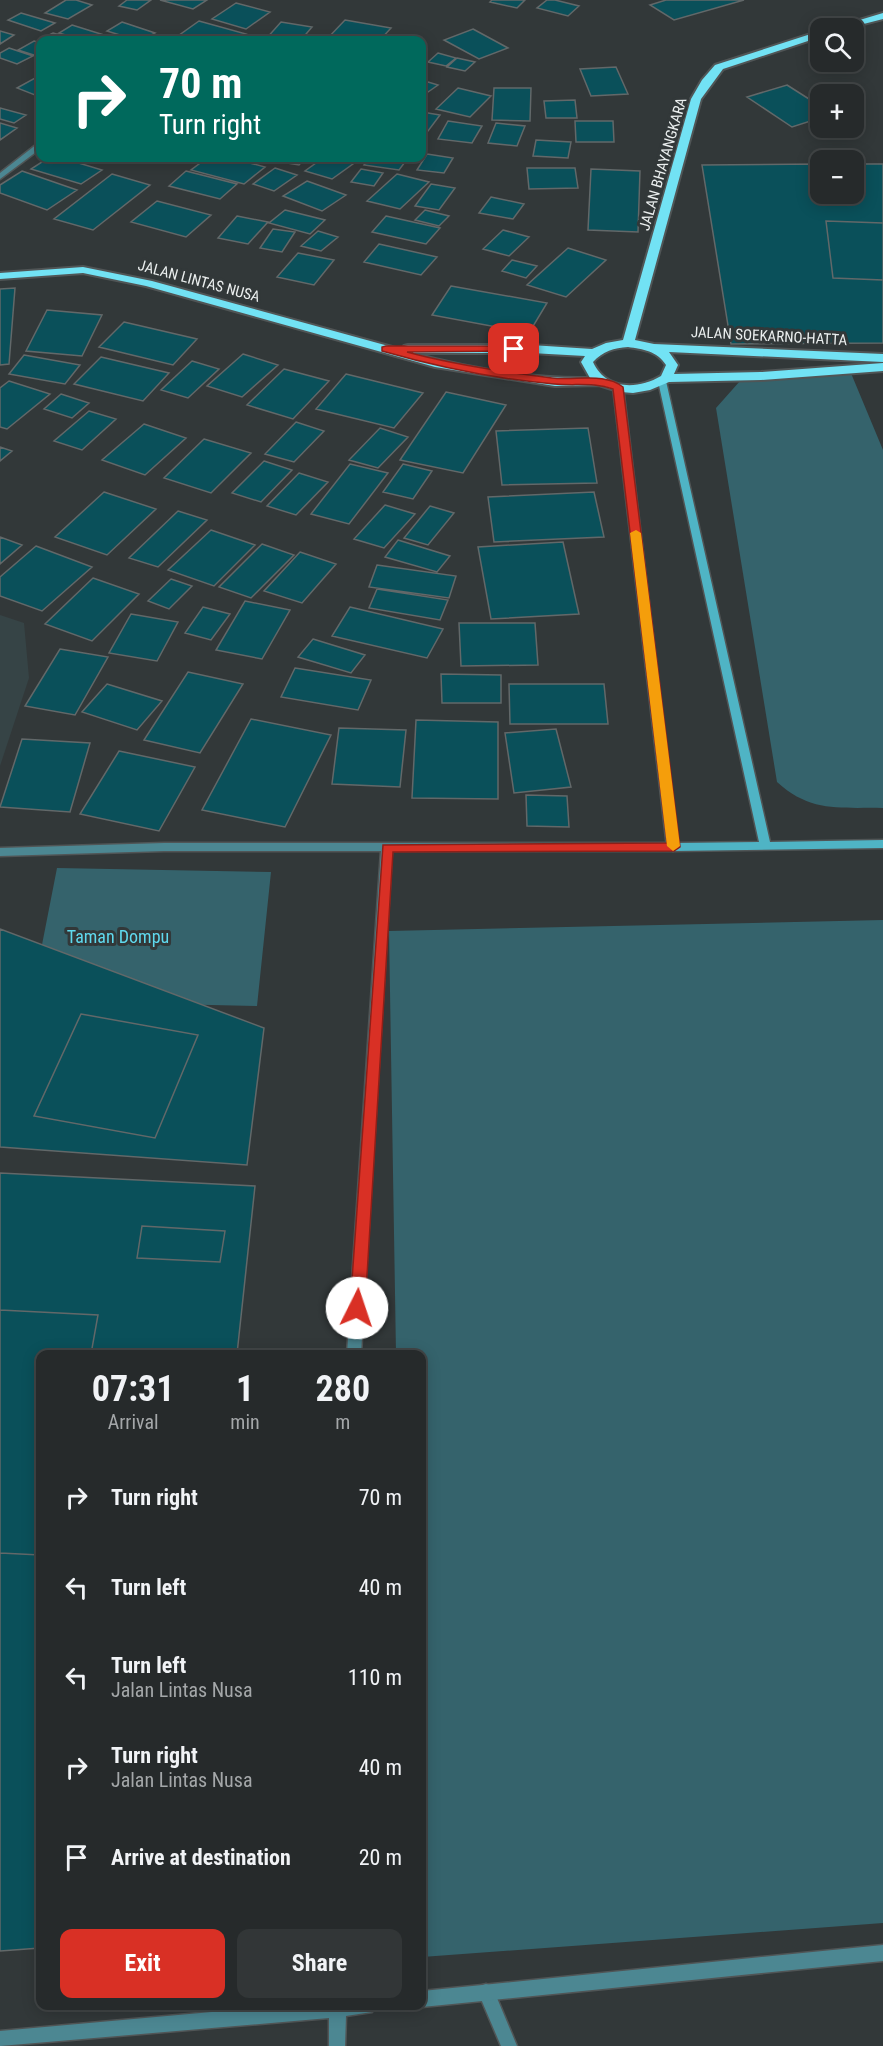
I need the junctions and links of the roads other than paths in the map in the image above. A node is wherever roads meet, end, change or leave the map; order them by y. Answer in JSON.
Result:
{"nodes":[{"id":1,"x":883,"y":16,"type":"edge"},
{"id":2,"x":864,"y":21,"type":"edge"},
{"id":3,"x":810,"y":37,"type":"edge"},
{"id":4,"x":36,"y":149,"type":"edge"},
{"id":5,"x":0,"y":177,"type":"edge"},
{"id":6,"x":0,"y":276,"type":"edge"},
{"id":7,"x":628,"y":343,"type":"junction"},
{"id":8,"x":653,"y":348,"type":"junction"},
{"id":9,"x":386,"y":349,"type":"junction"},
{"id":10,"x":593,"y":353,"type":"junction"},
{"id":11,"x":883,"y":358,"type":"edge"},
{"id":12,"x":883,"y":367,"type":"edge"},
{"id":13,"x":664,"y":380,"type":"junction"},
{"id":14,"x":601,"y":381,"type":"junction"},
{"id":15,"x":618,"y":387,"type":"junction"},
{"id":16,"x":883,"y":844,"type":"edge"},
{"id":17,"x":674,"y":847,"type":"junction"},
{"id":18,"x":766,"y":847,"type":"junction"},
{"id":19,"x":387,"y":848,"type":"junction"},
{"id":20,"x":0,"y":852,"type":"edge"},
{"id":21,"x":354,"y":1350,"type":"edge"},
{"id":22,"x":883,"y":1953,"type":"edge"},
{"id":23,"x":486,"y":1992,"type":"junction"},
{"id":24,"x":426,"y":1999,"type":"edge"},
{"id":25,"x":306,"y":2010,"type":"edge"},
{"id":26,"x":338,"y":2010,"type":"edge"},
{"id":27,"x":0,"y":2039,"type":"edge"},
{"id":28,"x":337,"y":2046,"type":"edge"},
{"id":29,"x":509,"y":2046,"type":"edge"}],
"edges":[{"from":1,"to":2,"type":"highway"},
{"from":3,"to":7,"type":"highway","name":"JALAN BHAYANGKARA"},
{"from":4,"to":5,"type":"street"},
{"from":6,"to":9,"type":"highway","name":"JALAN LINTAS NUSA"},
{"from":7,"to":8,"type":"highway","name":"JALAN SOEKARNO-HATTA"},
{"from":7,"to":10,"type":"highway"},
{"from":8,"to":11,"type":"highway","name":"JALAN SOEKARNO-HATTA"},
{"from":8,"to":13,"type":"highway"},
{"from":9,"to":10,"type":"highway","name":"JALAN LINTAS NUSA"},
{"from":9,"to":14,"type":"highway","name":"JALAN LINTAS NUSA"},
{"from":10,"to":14,"type":"highway"},
{"from":12,"to":13,"type":"highway"},
{"from":13,"to":15,"type":"highway"},
{"from":13,"to":18,"type":"main road"},
{"from":14,"to":15,"type":"highway"},
{"from":15,"to":17,"type":"main road"},
{"from":16,"to":18,"type":"main road"},
{"from":17,"to":18,"type":"main road"},
{"from":17,"to":19,"type":"street"},
{"from":19,"to":20,"type":"street"},
{"from":19,"to":21,"type":"street"},
{"from":22,"to":23,"type":"street"},
{"from":23,"to":24,"type":"street"},
{"from":23,"to":29,"type":"street"},
{"from":25,"to":27,"type":"street"},
{"from":26,"to":28,"type":"street"}]}
